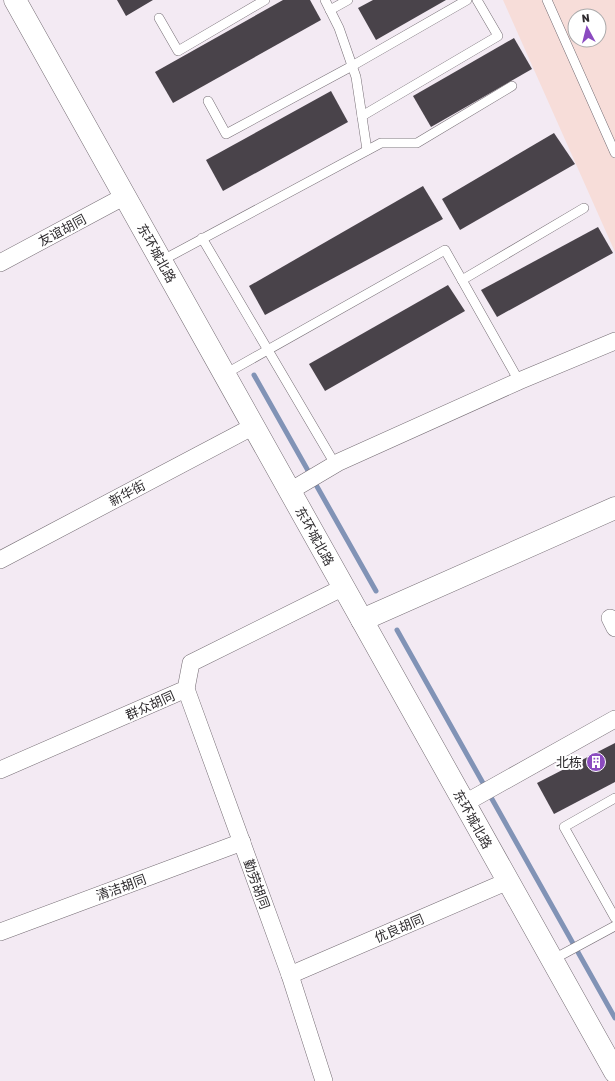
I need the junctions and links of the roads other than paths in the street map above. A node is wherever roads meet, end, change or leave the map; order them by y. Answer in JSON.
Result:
{"nodes":[{"id":1,"x":15,"y":0,"type":"edge"},
{"id":2,"x":265,"y":0,"type":"edge"},
{"id":3,"x":325,"y":0,"type":"edge"},
{"id":4,"x":348,"y":0,"type":"edge"},
{"id":5,"x":467,"y":0,"type":"edge"},
{"id":6,"x":477,"y":0,"type":"edge"},
{"id":7,"x":547,"y":0,"type":"edge"},
{"id":8,"x":330,"y":10,"type":"junction"},
{"id":9,"x":159,"y":18,"type":"dead end"},
{"id":10,"x":352,"y":66,"type":"junction"},
{"id":11,"x":512,"y":86,"type":"dead end"},
{"id":12,"x":208,"y":101,"type":"dead end"},
{"id":13,"x":362,"y":116,"type":"junction"},
{"id":14,"x":367,"y":150,"type":"junction"},
{"id":15,"x":615,"y":153,"type":"edge"},
{"id":16,"x":125,"y":196,"type":"junction"},
{"id":17,"x":584,"y":208,"type":"dead end"},
{"id":18,"x":202,"y":238,"type":"junction"},
{"id":19,"x":161,"y":261,"type":"junction"},
{"id":20,"x":0,"y":263,"type":"edge"},
{"id":21,"x":462,"y":280,"type":"junction"},
{"id":22,"x":615,"y":341,"type":"edge"},
{"id":23,"x":267,"y":350,"type":"junction"},
{"id":24,"x":224,"y":374,"type":"junction"},
{"id":25,"x":519,"y":381,"type":"junction"},
{"id":26,"x":254,"y":426,"type":"junction"},
{"id":27,"x":335,"y":464,"type":"junction"},
{"id":28,"x":305,"y":482,"type":"junction"},
{"id":29,"x":615,"y":508,"type":"edge"},
{"id":30,"x":0,"y":560,"type":"edge"},
{"id":31,"x":344,"y":587,"type":"junction"},
{"id":32,"x":362,"y":620,"type":"junction"},
{"id":33,"x":186,"y":689,"type":"junction"},
{"id":34,"x":615,"y":719,"type":"edge"},
{"id":35,"x":0,"y":770,"type":"edge"},
{"id":36,"x":480,"y":795,"type":"junction"},
{"id":37,"x":615,"y":798,"type":"edge"},
{"id":38,"x":242,"y":842,"type":"junction"},
{"id":39,"x":508,"y":881,"type":"junction"},
{"id":40,"x":615,"y":918,"type":"edge"},
{"id":41,"x":615,"y":926,"type":"edge"},
{"id":42,"x":0,"y":932,"type":"edge"},
{"id":43,"x":561,"y":955,"type":"junction"},
{"id":44,"x":290,"y":975,"type":"junction"},
{"id":45,"x":615,"y":1072,"type":"edge"},
{"id":46,"x":324,"y":1081,"type":"edge"}],
"edges":[{"from":1,"to":16,"type":"main road","name":"东环城北路"},
{"from":2,"to":9,"type":"lane"},
{"from":3,"to":8,"type":"lane"},
{"from":4,"to":8,"type":"lane"},
{"from":5,"to":10,"type":"lane"},
{"from":6,"to":13,"type":"lane"},
{"from":7,"to":15,"type":"lane"},
{"from":8,"to":10,"type":"lane"},
{"from":10,"to":12,"type":"lane"},
{"from":10,"to":13,"type":"lane"},
{"from":11,"to":14,"type":"lane"},
{"from":13,"to":14,"type":"lane"},
{"from":14,"to":18,"type":"lane"},
{"from":16,"to":19,"type":"main road","name":"东环城北路"},
{"from":16,"to":20,"type":"street","name":"友谊胡同"},
{"from":17,"to":21,"type":"lane"},
{"from":18,"to":19,"type":"lane"},
{"from":18,"to":23,"type":"lane"},
{"from":19,"to":24,"type":"main road","name":"东环城北路"},
{"from":21,"to":23,"type":"lane"},
{"from":21,"to":25,"type":"lane"},
{"from":22,"to":25,"type":"street"},
{"from":23,"to":24,"type":"lane"},
{"from":23,"to":27,"type":"lane"},
{"from":24,"to":26,"type":"main road","name":"东环城北路"},
{"from":25,"to":27,"type":"street"},
{"from":26,"to":28,"type":"main road","name":"东环城北路"},
{"from":26,"to":30,"type":"street","name":"新华街"},
{"from":27,"to":28,"type":"street"},
{"from":28,"to":31,"type":"main road","name":"东环城北路"},
{"from":29,"to":32,"type":"main road"},
{"from":31,"to":32,"type":"main road","name":"东环城北路"},
{"from":31,"to":33,"type":"street","name":"群众胡同"},
{"from":32,"to":36,"type":"main road","name":"东环城北路"},
{"from":33,"to":35,"type":"street","name":"群众胡同"},
{"from":33,"to":38,"type":"street","name":"勤劳胡同"},
{"from":34,"to":36,"type":"street"},
{"from":36,"to":39,"type":"main road","name":"东环城北路"},
{"from":37,"to":40,"type":"lane"},
{"from":38,"to":42,"type":"street","name":"清洁胡同"},
{"from":38,"to":44,"type":"street","name":"勤劳胡同"},
{"from":39,"to":43,"type":"main road","name":"东环城北路"},
{"from":39,"to":44,"type":"street","name":"优良胡同"},
{"from":41,"to":43,"type":"lane"},
{"from":43,"to":45,"type":"main road","name":"东环城北路"},
{"from":44,"to":46,"type":"street","name":"勤劳胡同"}]}
